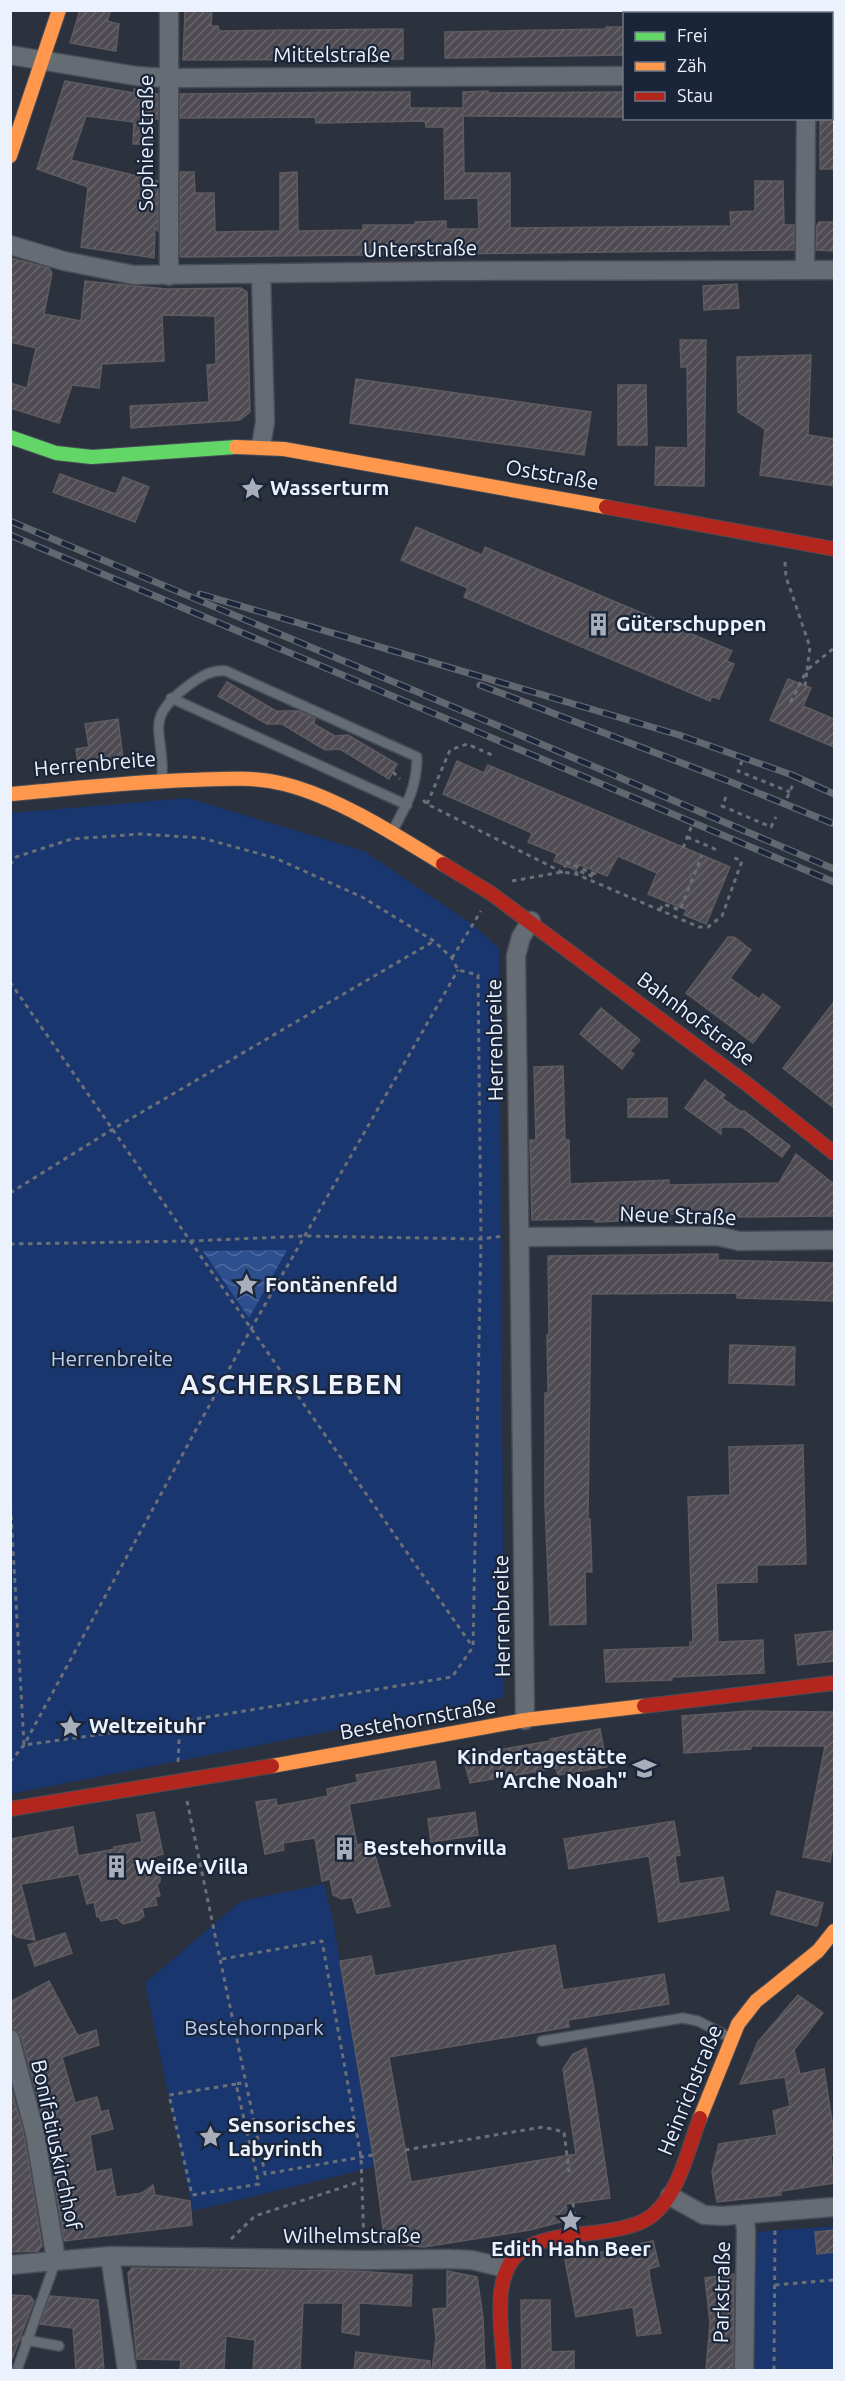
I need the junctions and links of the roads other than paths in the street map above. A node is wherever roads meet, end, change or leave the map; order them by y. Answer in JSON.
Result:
{"nodes":[{"id":1,"x":59,"y":10,"type":"edge"},
{"id":2,"x":169,"y":10,"type":"edge"},
{"id":3,"x":10,"y":55,"type":"edge"},
{"id":4,"x":42,"y":60,"type":"junction"},
{"id":5,"x":623,"y":76,"type":"edge"},
{"id":6,"x":168,"y":78,"type":"junction"},
{"id":7,"x":806,"y":120,"type":"edge"},
{"id":8,"x":10,"y":156,"type":"edge"},
{"id":9,"x":10,"y":245,"type":"edge"},
{"id":10,"x":805,"y":270,"type":"junction"},
{"id":11,"x":834,"y":270,"type":"edge"},
{"id":12,"x":261,"y":274,"type":"junction"},
{"id":13,"x":169,"y":276,"type":"junction"},
{"id":14,"x":10,"y":437,"type":"edge"},
{"id":15,"x":261,"y":446,"type":"junction"},
{"id":16,"x":834,"y":549,"type":"edge"},
{"id":17,"x":171,"y":698,"type":"junction"},
{"id":18,"x":162,"y":781,"type":"junction"},
{"id":19,"x":10,"y":794,"type":"edge"},
{"id":20,"x":407,"y":805,"type":"junction"},
{"id":21,"x":392,"y":833,"type":"junction"},
{"id":22,"x":531,"y":921,"type":"junction"},
{"id":23,"x":834,"y":1153,"type":"edge"},
{"id":24,"x":520,"y":1237,"type":"junction"},
{"id":25,"x":834,"y":1240,"type":"edge"},
{"id":26,"x":834,"y":1683,"type":"edge"},
{"id":27,"x":525,"y":1720,"type":"junction"},
{"id":28,"x":10,"y":1809,"type":"edge"},
{"id":29,"x":834,"y":1931,"type":"edge"},
{"id":30,"x":732,"y":2038,"type":"junction"},
{"id":31,"x":10,"y":2039,"type":"edge"},
{"id":32,"x":542,"y":2041,"type":"dead end"},
{"id":33,"x":670,"y":2196,"type":"junction"},
{"id":34,"x":834,"y":2207,"type":"edge"},
{"id":35,"x":744,"y":2214,"type":"junction"},
{"id":36,"x":110,"y":2256,"type":"junction"},
{"id":37,"x":56,"y":2260,"type":"junction"},
{"id":38,"x":10,"y":2265,"type":"edge"},
{"id":39,"x":506,"y":2268,"type":"junction"},
{"id":40,"x":26,"y":2340,"type":"junction"},
{"id":41,"x":59,"y":2346,"type":"dead end"},
{"id":42,"x":17,"y":2370,"type":"edge"},
{"id":43,"x":127,"y":2370,"type":"edge"},
{"id":44,"x":504,"y":2370,"type":"edge"},
{"id":45,"x":744,"y":2370,"type":"edge"}],
"edges":[{"from":1,"to":4,"type":"main road"},
{"from":2,"to":6,"type":"street","name":"Sophienstraße"},
{"from":3,"to":4,"type":"street","name":"Mittelstraße"},
{"from":4,"to":6,"type":"street","name":"Mittelstraße"},
{"from":4,"to":8,"type":"main road"},
{"from":5,"to":6,"type":"street","name":"Mittelstraße"},
{"from":6,"to":13,"type":"street","name":"Sophienstraße"},
{"from":7,"to":10,"type":"street"},
{"from":9,"to":13,"type":"street","name":"Unterstraße"},
{"from":10,"to":11,"type":"street","name":"Unterstraße"},
{"from":10,"to":12,"type":"street","name":"Unterstraße"},
{"from":12,"to":13,"type":"street","name":"Unterstraße"},
{"from":12,"to":15,"type":"street"},
{"from":14,"to":15,"type":"main road","name":"Oststraße"},
{"from":15,"to":16,"type":"main road","name":"Oststraße"},
{"from":17,"to":18,"type":"lane"},
{"from":17,"to":20,"type":"lane"},
{"from":17,"to":20,"type":"lane"},
{"from":18,"to":19,"type":"main road","name":"Herrenbreite"},
{"from":18,"to":21,"type":"main road","name":"Herrenbreite"},
{"from":20,"to":21,"type":"lane"},
{"from":21,"to":22,"type":"main road","name":"Herrenbreite"},
{"from":22,"to":23,"type":"main road","name":"Bahnhofstraße"},
{"from":22,"to":24,"type":"street","name":"Herrenbreite"},
{"from":24,"to":25,"type":"street","name":"Neue Straße"},
{"from":24,"to":27,"type":"street","name":"Herrenbreite"},
{"from":26,"to":27,"type":"main road","name":"Bestehornstraße"},
{"from":27,"to":28,"type":"main road","name":"Bestehornstraße"},
{"from":29,"to":30,"type":"main road","name":"Heinrichstraße"},
{"from":30,"to":32,"type":"lane"},
{"from":30,"to":33,"type":"main road","name":"Heinrichstraße"},
{"from":31,"to":37,"type":"street","name":"Bonifatiuskirchhof"},
{"from":33,"to":35,"type":"street"},
{"from":33,"to":39,"type":"main road"},
{"from":34,"to":35,"type":"street"},
{"from":35,"to":45,"type":"street","name":"Parkstraße"},
{"from":36,"to":37,"type":"street","name":"Wilhelmstraße"},
{"from":36,"to":39,"type":"street","name":"Wilhelmstraße"},
{"from":36,"to":43,"type":"street"},
{"from":37,"to":38,"type":"street","name":"Wilhelmstraße"},
{"from":37,"to":40,"type":"lane"},
{"from":39,"to":44,"type":"main road"},
{"from":40,"to":41,"type":"lane"},
{"from":40,"to":42,"type":"lane"}]}
